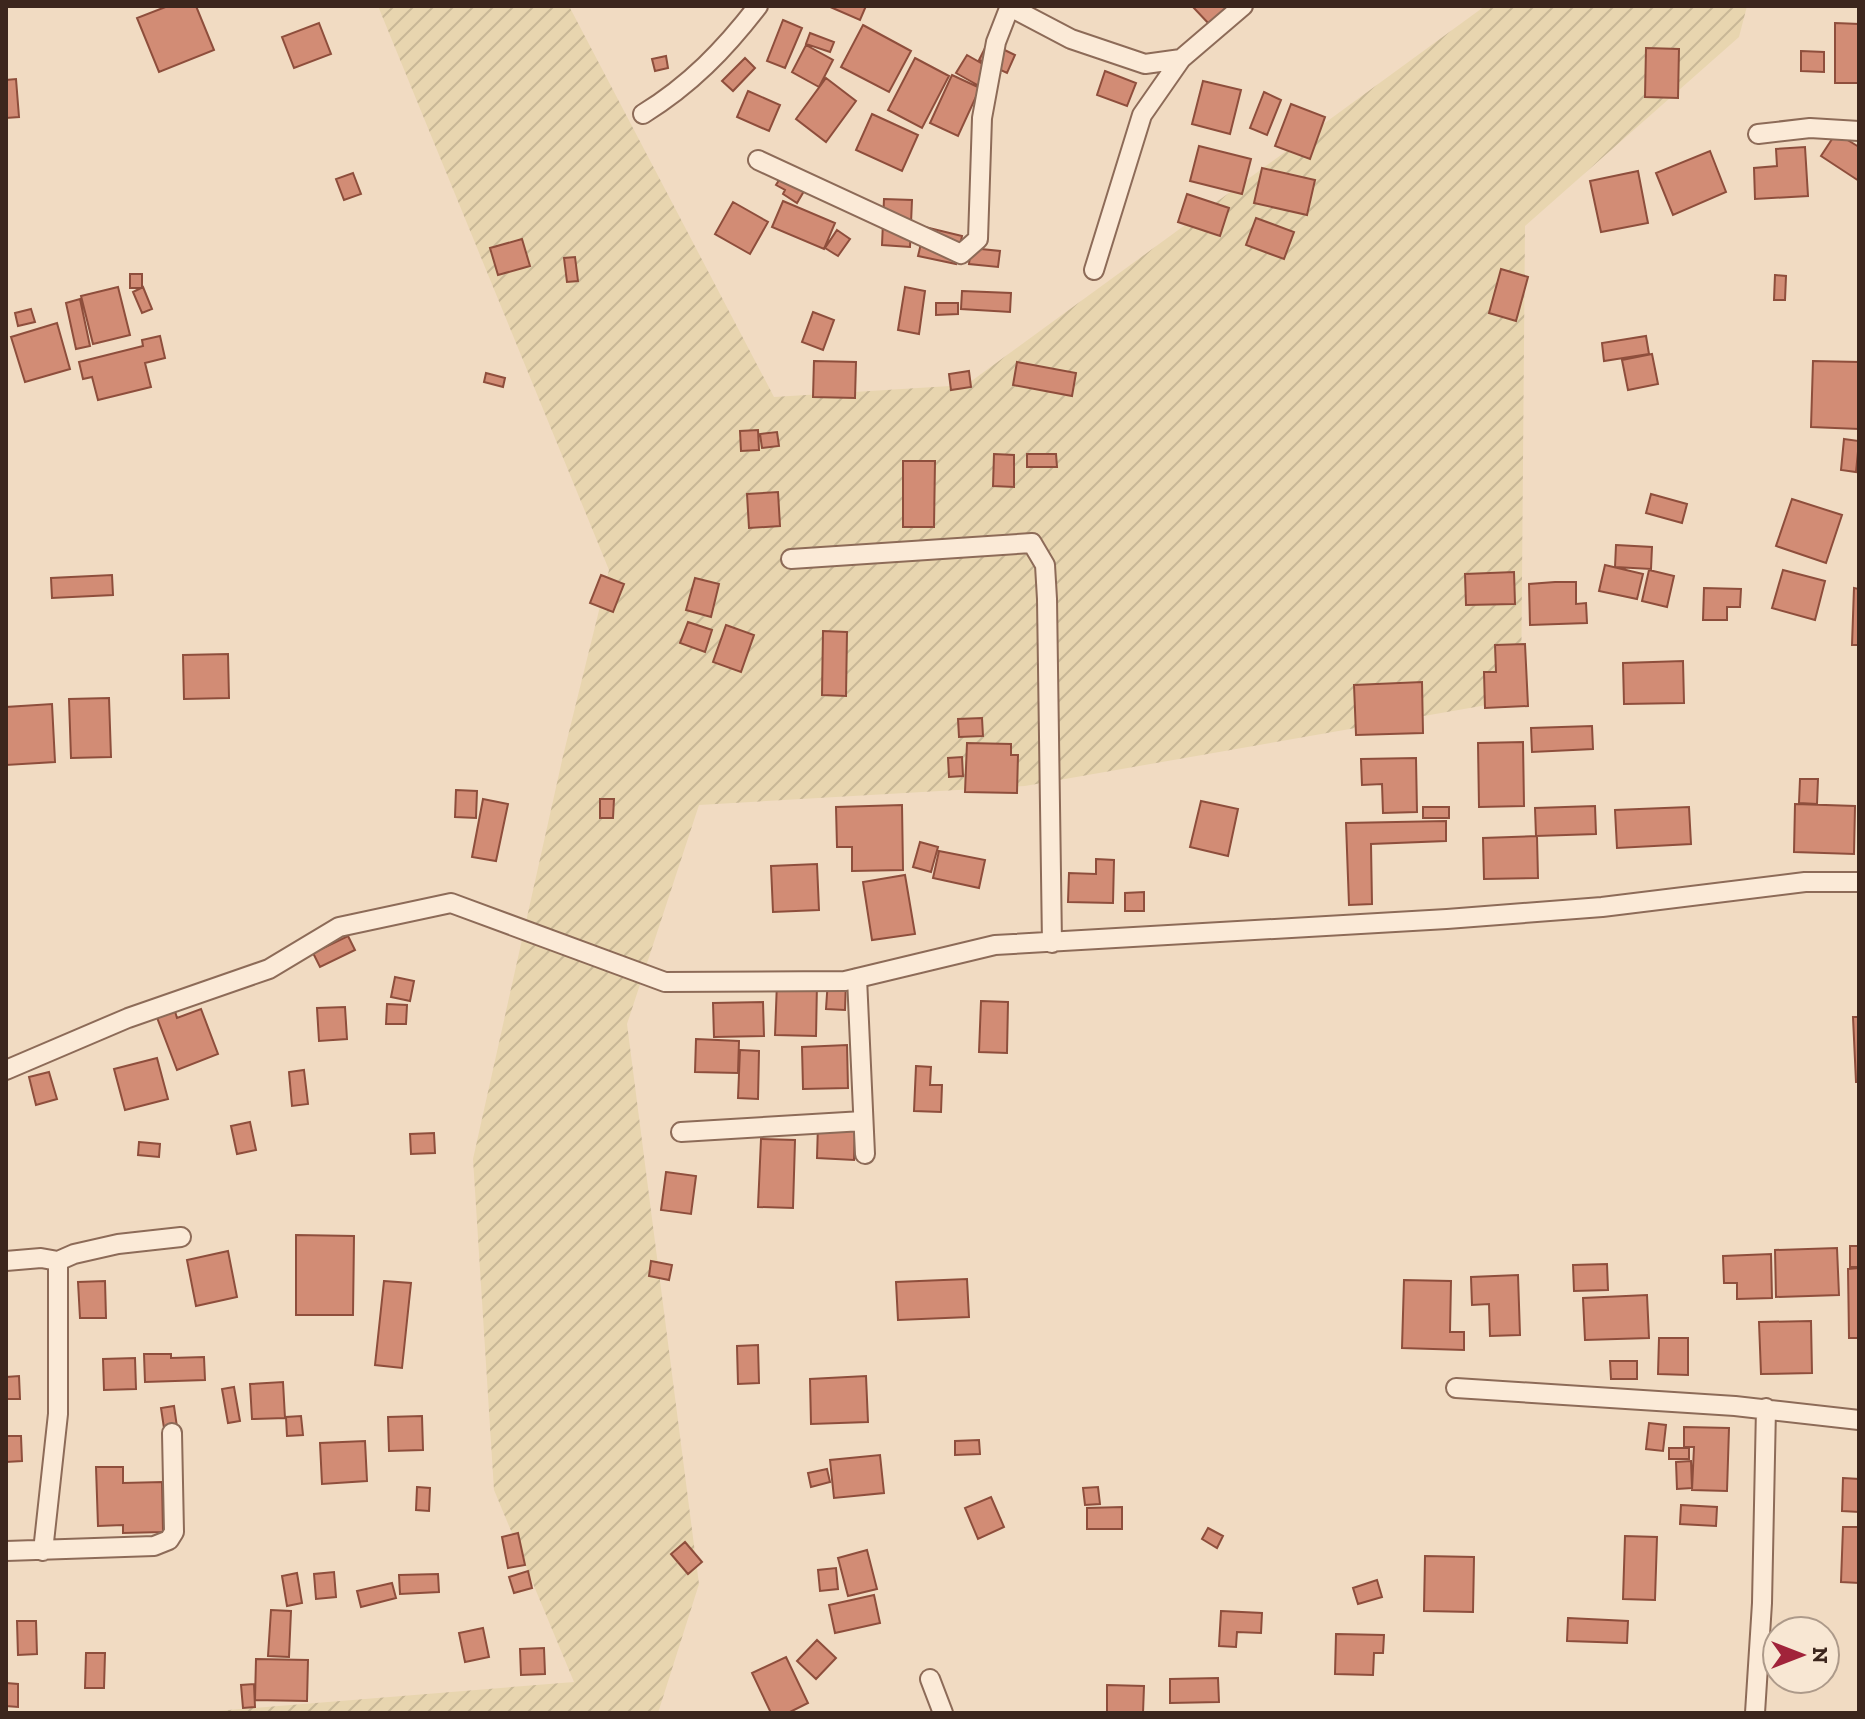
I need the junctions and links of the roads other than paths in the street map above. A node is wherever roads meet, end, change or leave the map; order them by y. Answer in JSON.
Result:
{"nodes":[{"id":1,"x":758,"y":6,"type":"edge"},
{"id":2,"x":1243,"y":6,"type":"edge"},
{"id":3,"x":1010,"y":7,"type":"edge"},
{"id":4,"x":1181,"y":59,"type":"junction"},
{"id":5,"x":643,"y":114,"type":"dead end"},
{"id":6,"x":1859,"y":131,"type":"edge"},
{"id":7,"x":1758,"y":134,"type":"dead end"},
{"id":8,"x":758,"y":160,"type":"dead end"},
{"id":9,"x":1094,"y":270,"type":"dead end"},
{"id":10,"x":791,"y":559,"type":"dead end"},
{"id":11,"x":1859,"y":882,"type":"edge"},
{"id":12,"x":1052,"y":943,"type":"junction"},
{"id":13,"x":857,"y":978,"type":"junction"},
{"id":14,"x":6,"y":1070,"type":"edge"},
{"id":15,"x":863,"y":1121,"type":"junction"},
{"id":16,"x":681,"y":1132,"type":"dead end"},
{"id":17,"x":865,"y":1154,"type":"dead end"},
{"id":18,"x":181,"y":1237,"type":"dead end"},
{"id":19,"x":6,"y":1261,"type":"edge"},
{"id":20,"x":58,"y":1261,"type":"junction"},
{"id":21,"x":1456,"y":1388,"type":"dead end"},
{"id":22,"x":1766,"y":1408,"type":"junction"},
{"id":23,"x":1859,"y":1420,"type":"edge"},
{"id":24,"x":172,"y":1433,"type":"dead end"},
{"id":25,"x":6,"y":1551,"type":"edge"},
{"id":26,"x":43,"y":1551,"type":"junction"},
{"id":27,"x":930,"y":1679,"type":"dead end"},
{"id":28,"x":943,"y":1713,"type":"edge"},
{"id":29,"x":1755,"y":1713,"type":"edge"}],
"edges":[{"from":1,"to":5,"type":"street"},
{"from":2,"to":4,"type":"street"},
{"from":3,"to":4,"type":"street"},
{"from":3,"to":8,"type":"street"},
{"from":4,"to":9,"type":"street"},
{"from":6,"to":7,"type":"street"},
{"from":10,"to":12,"type":"street"},
{"from":11,"to":12,"type":"street"},
{"from":12,"to":13,"type":"street"},
{"from":13,"to":14,"type":"street"},
{"from":13,"to":15,"type":"street"},
{"from":15,"to":16,"type":"street"},
{"from":15,"to":17,"type":"street"},
{"from":18,"to":20,"type":"street"},
{"from":19,"to":20,"type":"street"},
{"from":20,"to":26,"type":"street"},
{"from":21,"to":22,"type":"street"},
{"from":22,"to":23,"type":"street"},
{"from":22,"to":29,"type":"street"},
{"from":24,"to":26,"type":"street"},
{"from":25,"to":26,"type":"street"},
{"from":27,"to":28,"type":"street"}]}
